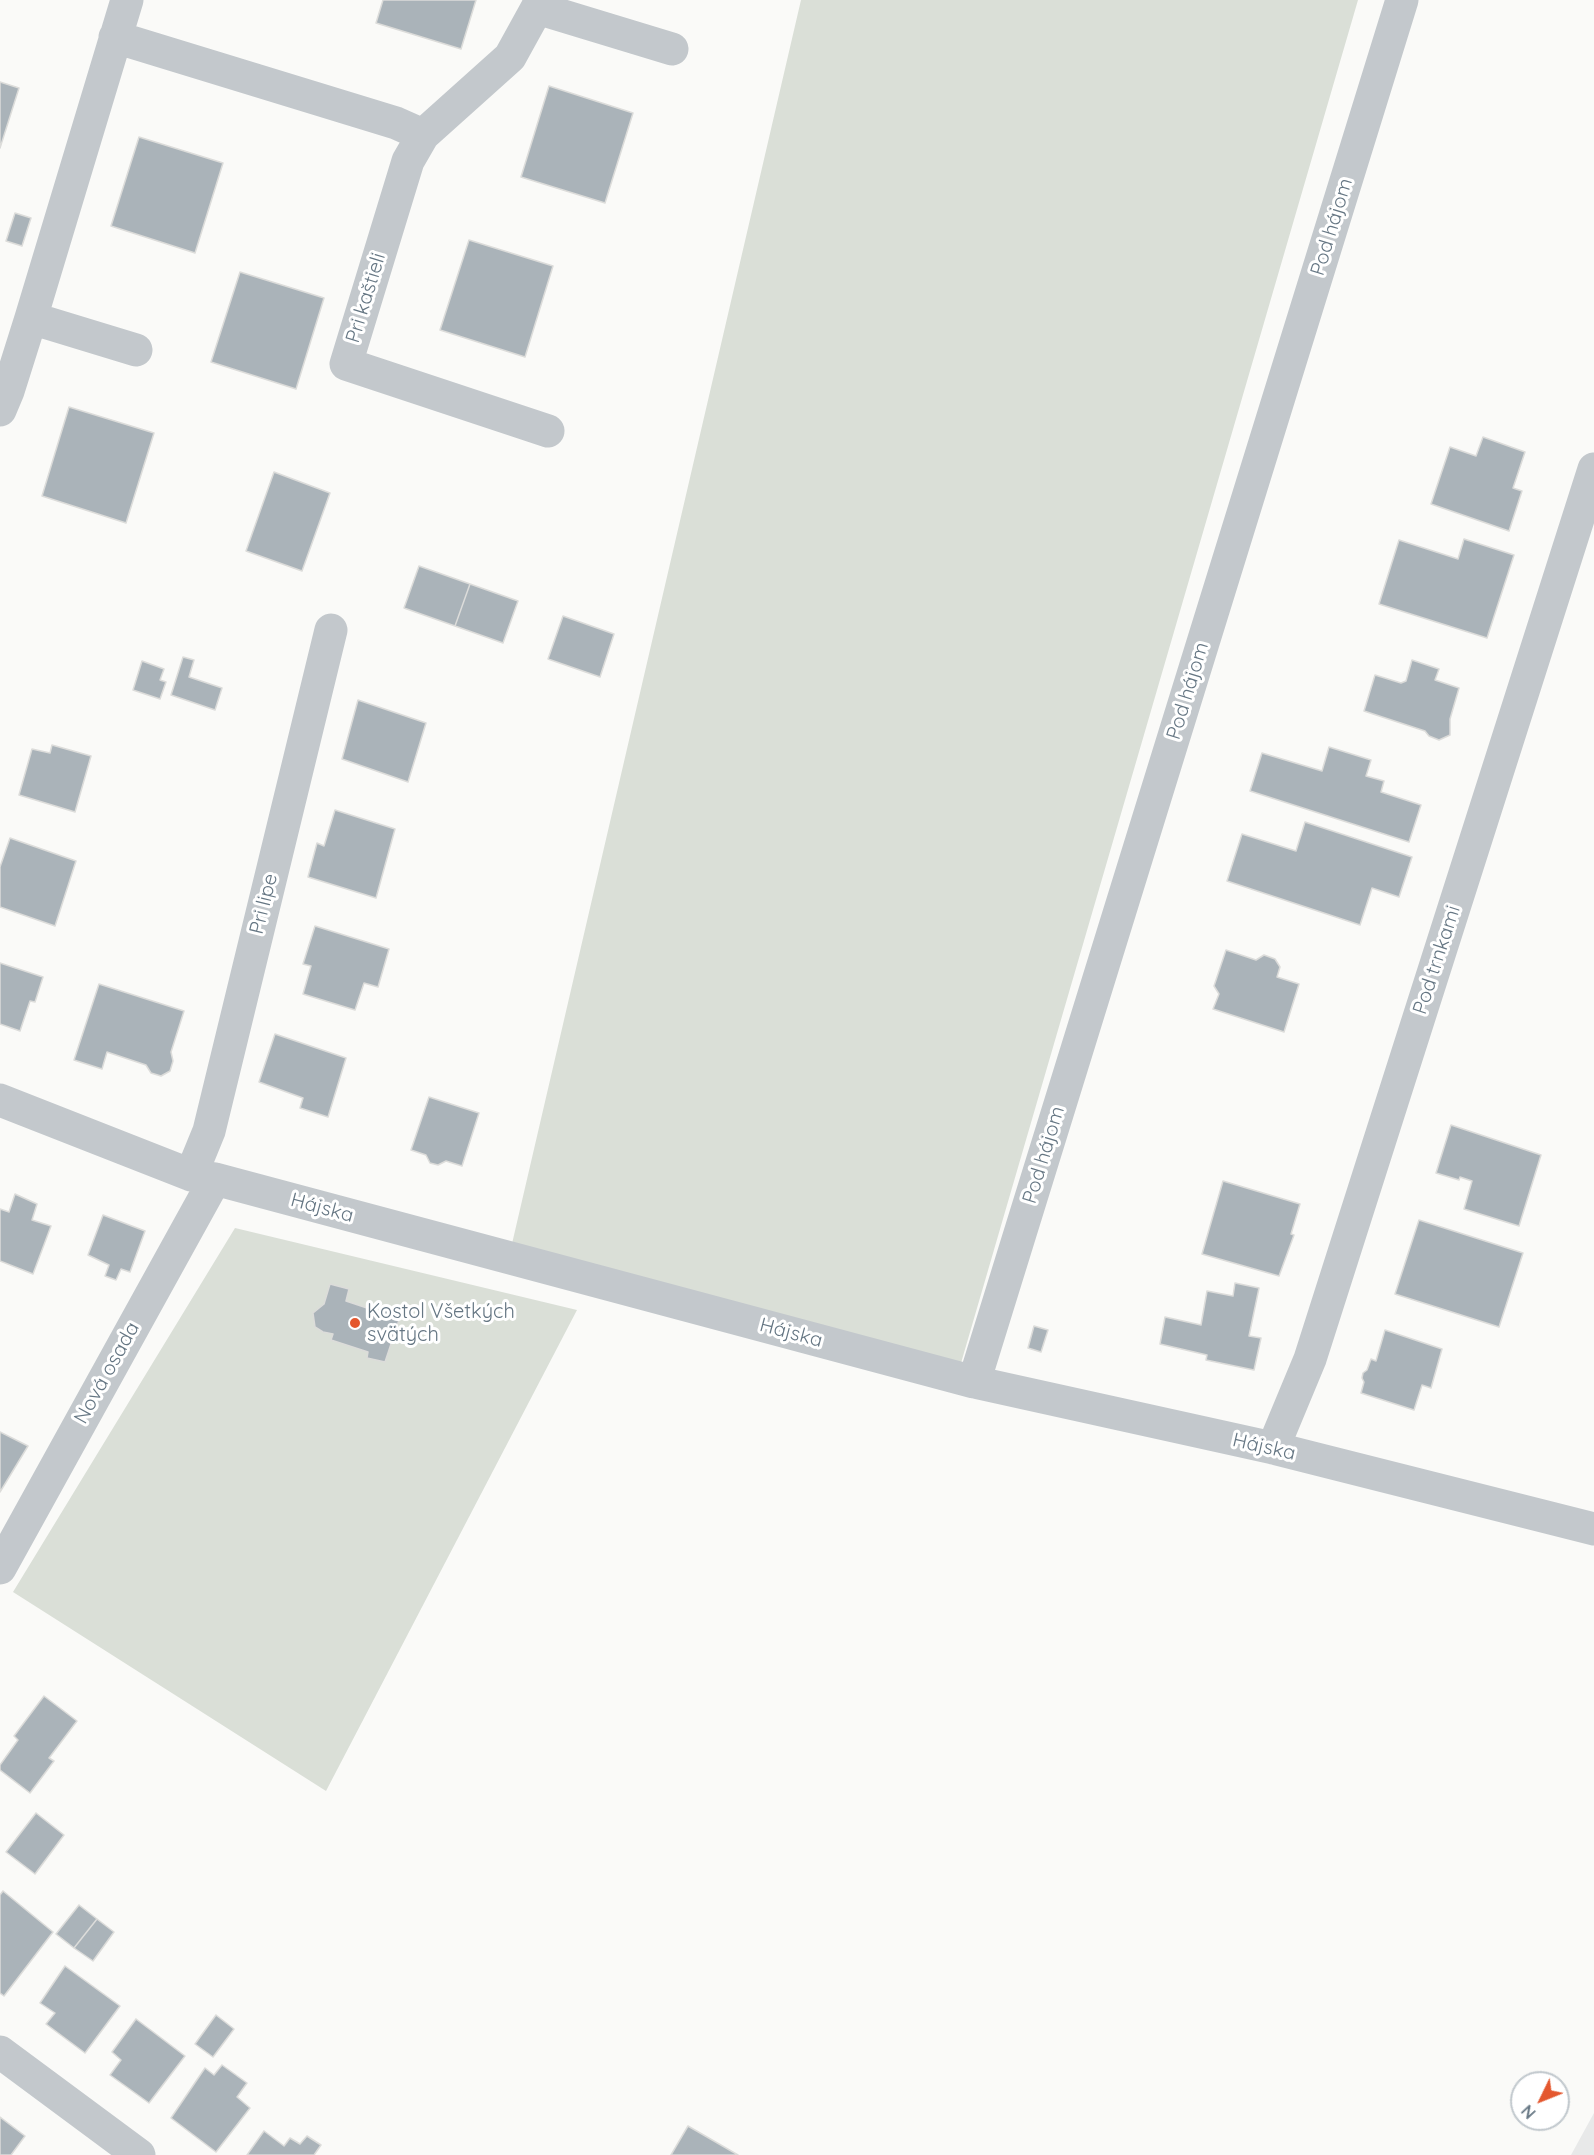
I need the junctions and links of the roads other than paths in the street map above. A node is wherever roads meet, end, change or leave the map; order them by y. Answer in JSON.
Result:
{"nodes":[{"id":1,"x":127,"y":0,"type":"edge"},
{"id":2,"x":1402,"y":0,"type":"edge"},
{"id":3,"x":538,"y":4,"type":"edge"},
{"id":4,"x":115,"y":37,"type":"junction"},
{"id":5,"x":672,"y":49,"type":"dead end"},
{"id":6,"x":423,"y":135,"type":"junction"},
{"id":7,"x":31,"y":318,"type":"junction"},
{"id":8,"x":136,"y":350,"type":"dead end"},
{"id":9,"x":0,"y":410,"type":"edge"},
{"id":10,"x":548,"y":431,"type":"dead end"},
{"id":11,"x":1594,"y":469,"type":"edge"},
{"id":12,"x":331,"y":630,"type":"dead end"},
{"id":13,"x":0,"y":1100,"type":"edge"},
{"id":14,"x":203,"y":1177,"type":"junction"},
{"id":15,"x":974,"y":1382,"type":"junction"},
{"id":16,"x":1274,"y":1448,"type":"junction"},
{"id":17,"x":1594,"y":1529,"type":"edge"},
{"id":18,"x":0,"y":1568,"type":"edge"},
{"id":19,"x":0,"y":2052,"type":"edge"},
{"id":20,"x":139,"y":2155,"type":"edge"}],
"edges":[{"from":1,"to":4,"type":"street"},
{"from":2,"to":15,"type":"street","name":"Pod hájom"},
{"from":3,"to":5,"type":"street","name":"Pri kaštieli"},
{"from":3,"to":6,"type":"street","name":"Pri kaštieli"},
{"from":4,"to":6,"type":"street"},
{"from":4,"to":7,"type":"street"},
{"from":6,"to":10,"type":"street","name":"Pri kaštieli"},
{"from":7,"to":8,"type":"street"},
{"from":7,"to":9,"type":"street"},
{"from":11,"to":16,"type":"street","name":"Pod trnkami"},
{"from":12,"to":14,"type":"street","name":"Pri lipe"},
{"from":13,"to":14,"type":"street","name":"Hájska"},
{"from":14,"to":15,"type":"street","name":"Hájska"},
{"from":14,"to":18,"type":"street","name":"Nová osada"},
{"from":15,"to":16,"type":"street","name":"Hájska"},
{"from":16,"to":17,"type":"street","name":"Hájska"},
{"from":19,"to":20,"type":"street"}]}
